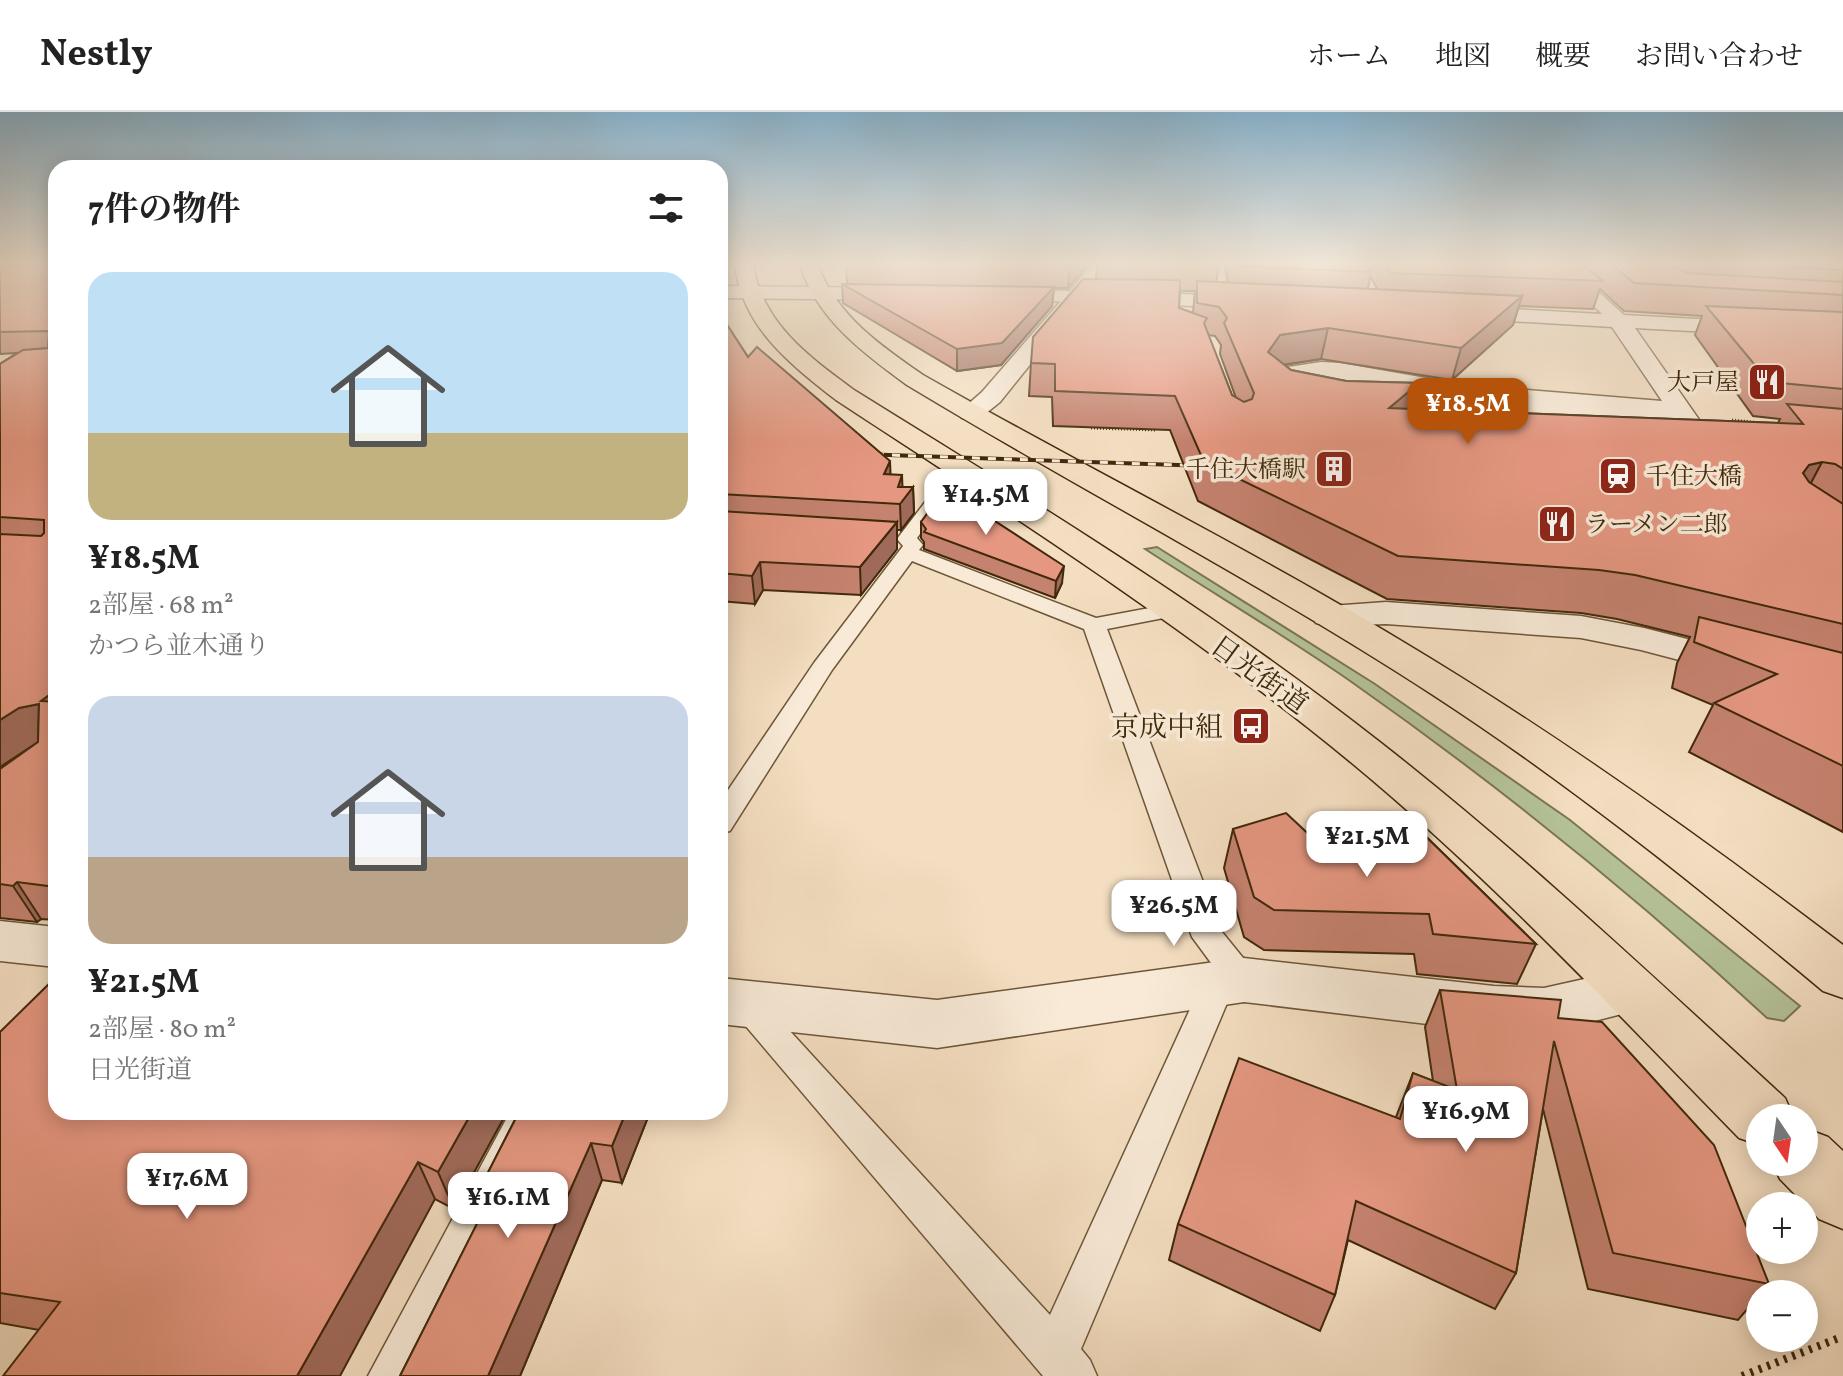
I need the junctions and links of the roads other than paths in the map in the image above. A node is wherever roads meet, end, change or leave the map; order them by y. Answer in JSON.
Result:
{"nodes":[{"id":1,"x":768,"y":324,"type":"edge"},
{"id":2,"x":846,"y":324,"type":"edge"},
{"id":3,"x":1053,"y":324,"type":"edge"},
{"id":4,"x":1620,"y":324,"type":"edge"},
{"id":5,"x":1674,"y":324,"type":"edge"},
{"id":6,"x":1843,"y":333,"type":"edge"},
{"id":7,"x":971,"y":413,"type":"junction"},
{"id":8,"x":1702,"y":424,"type":"junction"},
{"id":9,"x":976,"y":480,"type":"junction"},
{"id":10,"x":902,"y":544,"type":"junction"},
{"id":11,"x":1171,"y":610,"type":"junction"},
{"id":12,"x":1329,"y":615,"type":"junction"},
{"id":13,"x":1094,"y":625,"type":"junction"},
{"id":14,"x":1843,"y":691,"type":"edge"},
{"id":15,"x":728,"y":812,"type":"edge"},
{"id":16,"x":0,"y":941,"type":"edge"},
{"id":17,"x":48,"y":946,"type":"edge"},
{"id":18,"x":1843,"y":976,"type":"edge"},
{"id":19,"x":1231,"y":981,"type":"junction"},
{"id":20,"x":1629,"y":991,"type":"junction"},
{"id":21,"x":732,"y":1003,"type":"edge"},
{"id":22,"x":1747,"y":1104,"type":"edge"},
{"id":23,"x":526,"y":1120,"type":"edge"},
{"id":24,"x":1818,"y":1172,"type":"edge"},
{"id":25,"x":1843,"y":1197,"type":"edge"},
{"id":26,"x":1065,"y":1365,"type":"edge"},
{"id":27,"x":391,"y":1376,"type":"edge"}],
"edges":[{"from":1,"to":9,"type":"highway","name":"日光街道"},
{"from":2,"to":7,"type":"highway"},
{"from":3,"to":7,"type":"street"},
{"from":4,"to":8,"type":"street"},
{"from":5,"to":6,"type":"street"},
{"from":7,"to":12,"type":"highway"},
{"from":8,"to":8,"type":"street"},
{"from":9,"to":10,"type":"lane"},
{"from":9,"to":11,"type":"highway","name":"日光街道"},
{"from":10,"to":13,"type":"lane"},
{"from":10,"to":15,"type":"lane"},
{"from":11,"to":13,"type":"lane"},
{"from":11,"to":20,"type":"highway","name":"日光街道"},
{"from":12,"to":14,"type":"street"},
{"from":12,"to":18,"type":"highway"},
{"from":13,"to":19,"type":"lane"},
{"from":16,"to":17,"type":"street"},
{"from":19,"to":20,"type":"street"},
{"from":19,"to":21,"type":"street"},
{"from":19,"to":26,"type":"lane"},
{"from":20,"to":22,"type":"highway","name":"日光街道"},
{"from":21,"to":26,"type":"lane"},
{"from":23,"to":27,"type":"lane"},
{"from":24,"to":25,"type":"highway"}]}
